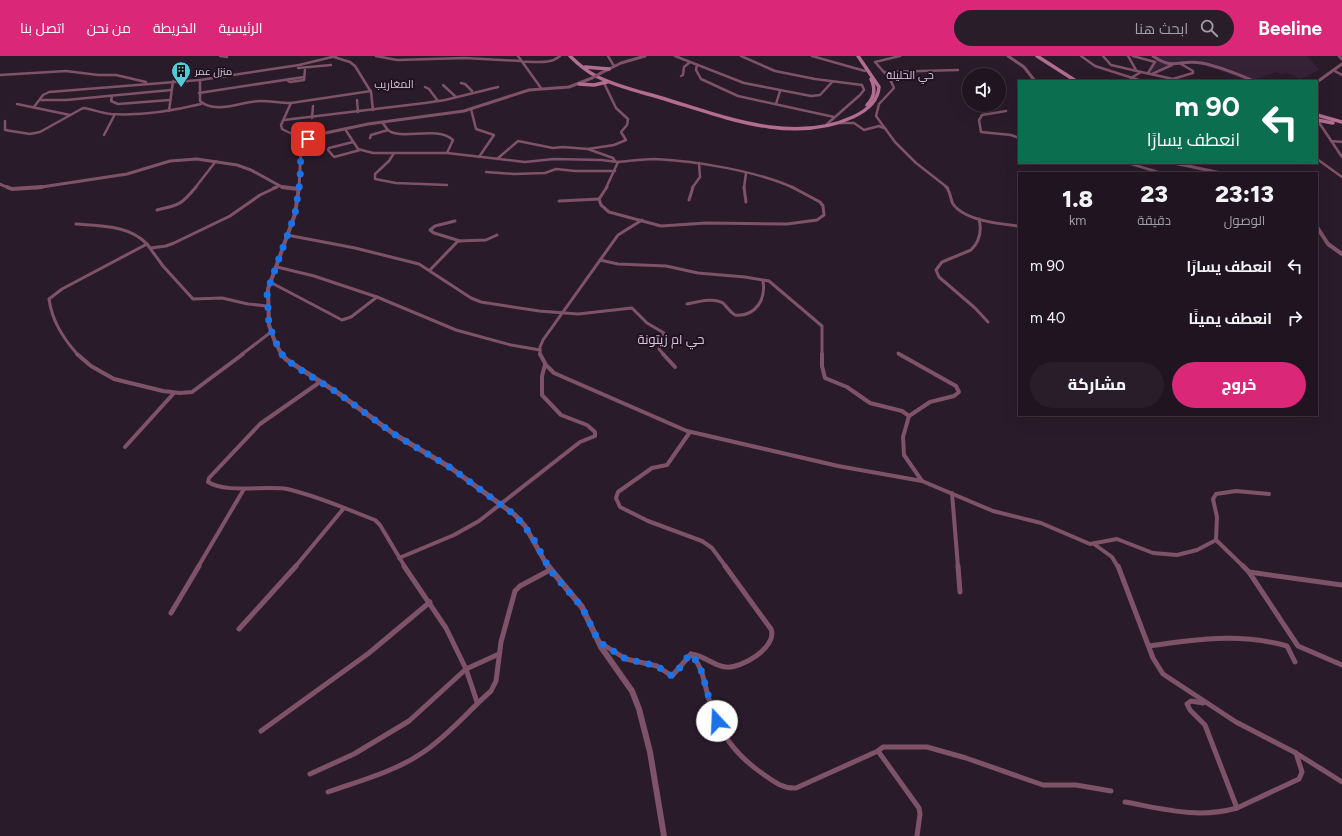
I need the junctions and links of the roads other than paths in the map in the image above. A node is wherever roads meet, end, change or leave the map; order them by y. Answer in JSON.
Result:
{"nodes":[{"id":1,"x":220,"y":56,"type":"edge"},
{"id":2,"x":334,"y":56,"type":"edge"},
{"id":3,"x":376,"y":56,"type":"edge"},
{"id":4,"x":405,"y":56,"type":"edge"},
{"id":5,"x":518,"y":56,"type":"edge"},
{"id":6,"x":560,"y":56,"type":"edge"},
{"id":7,"x":570,"y":56,"type":"edge"},
{"id":8,"x":575,"y":56,"type":"edge"},
{"id":9,"x":608,"y":56,"type":"edge"},
{"id":10,"x":645,"y":56,"type":"edge"},
{"id":11,"x":675,"y":56,"type":"edge"},
{"id":12,"x":741,"y":56,"type":"edge"},
{"id":13,"x":812,"y":56,"type":"edge"},
{"id":14,"x":854,"y":56,"type":"edge"},
{"id":15,"x":858,"y":56,"type":"edge"},
{"id":16,"x":900,"y":56,"type":"edge"},
{"id":17,"x":1008,"y":56,"type":"edge"},
{"id":18,"x":1037,"y":56,"type":"edge"},
{"id":19,"x":1042,"y":56,"type":"edge"},
{"id":20,"x":1081,"y":56,"type":"edge"},
{"id":21,"x":1103,"y":56,"type":"edge"},
{"id":22,"x":1128,"y":56,"type":"edge"},
{"id":23,"x":1132,"y":56,"type":"edge"},
{"id":24,"x":1339,"y":56,"type":"edge"},
{"id":25,"x":227,"y":57,"type":"dead end"},
{"id":26,"x":634,"y":58,"type":"edge"},
{"id":27,"x":1155,"y":58,"type":"edge"},
{"id":28,"x":1342,"y":59,"type":"edge"},
{"id":29,"x":320,"y":60,"type":"junction"},
{"id":30,"x":399,"y":60,"type":"junction"},
{"id":31,"x":1045,"y":60,"type":"junction"},
{"id":32,"x":521,"y":62,"type":"junction"},
{"id":33,"x":690,"y":62,"type":"junction"},
{"id":34,"x":1180,"y":64,"type":"junction"},
{"id":35,"x":1342,"y":64,"type":"edge"},
{"id":36,"x":331,"y":65,"type":"dead end"},
{"id":37,"x":697,"y":65,"type":"junction"},
{"id":38,"x":1172,"y":65,"type":"junction"},
{"id":39,"x":614,"y":66,"type":"junction"},
{"id":40,"x":585,"y":67,"type":"junction"},
{"id":41,"x":592,"y":67,"type":"junction"},
{"id":42,"x":306,"y":68,"type":"junction"},
{"id":43,"x":609,"y":69,"type":"junction"},
{"id":44,"x":589,"y":70,"type":"junction"},
{"id":45,"x":958,"y":70,"type":"dead end"},
{"id":46,"x":1136,"y":70,"type":"junction"},
{"id":47,"x":1334,"y":70,"type":"junction"},
{"id":48,"x":280,"y":71,"type":"dead end"},
{"id":49,"x":865,"y":71,"type":"junction"},
{"id":50,"x":885,"y":72,"type":"junction"},
{"id":51,"x":1141,"y":72,"type":"junction"},
{"id":52,"x":1148,"y":73,"type":"junction"},
{"id":53,"x":1152,"y":74,"type":"junction"},
{"id":54,"x":0,"y":75,"type":"edge"},
{"id":55,"x":1342,"y":75,"type":"edge"},
{"id":56,"x":681,"y":76,"type":"dead end"},
{"id":57,"x":1132,"y":78,"type":"junction"},
{"id":58,"x":600,"y":79,"type":"junction"},
{"id":59,"x":200,"y":80,"type":"junction"},
{"id":60,"x":1034,"y":80,"type":"edge"},
{"id":61,"x":1075,"y":80,"type":"edge"},
{"id":62,"x":1078,"y":80,"type":"edge"},
{"id":63,"x":1138,"y":80,"type":"edge"},
{"id":64,"x":1248,"y":80,"type":"edge"},
{"id":65,"x":173,"y":81,"type":"junction"},
{"id":66,"x":833,"y":81,"type":"junction"},
{"id":67,"x":1318,"y":81,"type":"edge"},
{"id":68,"x":606,"y":82,"type":"junction"},
{"id":69,"x":148,"y":83,"type":"junction"},
{"id":70,"x":461,"y":83,"type":"dead end"},
{"id":71,"x":579,"y":84,"type":"junction"},
{"id":72,"x":600,"y":84,"type":"junction"},
{"id":73,"x":443,"y":85,"type":"dead end"},
{"id":74,"x":425,"y":87,"type":"dead end"},
{"id":75,"x":498,"y":87,"type":"dead end"},
{"id":76,"x":541,"y":88,"type":"junction"},
{"id":77,"x":171,"y":90,"type":"junction"},
{"id":78,"x":371,"y":91,"type":"junction"},
{"id":79,"x":472,"y":91,"type":"junction"},
{"id":80,"x":780,"y":91,"type":"junction"},
{"id":81,"x":199,"y":93,"type":"junction"},
{"id":82,"x":112,"y":96,"type":"junction"},
{"id":83,"x":456,"y":97,"type":"junction"},
{"id":84,"x":40,"y":100,"type":"junction"},
{"id":85,"x":170,"y":100,"type":"junction"},
{"id":86,"x":357,"y":100,"type":"dead end"},
{"id":87,"x":438,"y":101,"type":"junction"},
{"id":88,"x":291,"y":103,"type":"junction"},
{"id":89,"x":17,"y":104,"type":"dead end"},
{"id":90,"x":201,"y":104,"type":"junction"},
{"id":91,"x":776,"y":104,"type":"junction"},
{"id":92,"x":312,"y":106,"type":"dead end"},
{"id":93,"x":34,"y":107,"type":"junction"},
{"id":94,"x":471,"y":109,"type":"junction"},
{"id":95,"x":373,"y":110,"type":"junction"},
{"id":96,"x":169,"y":111,"type":"junction"},
{"id":97,"x":358,"y":112,"type":"junction"},
{"id":98,"x":1000,"y":112,"type":"edge"},
{"id":99,"x":115,"y":114,"type":"junction"},
{"id":100,"x":71,"y":115,"type":"junction"},
{"id":101,"x":1318,"y":115,"type":"edge"},
{"id":102,"x":834,"y":117,"type":"junction"},
{"id":103,"x":312,"y":118,"type":"junction"},
{"id":104,"x":284,"y":120,"type":"junction"},
{"id":105,"x":1319,"y":120,"type":"edge"},
{"id":106,"x":5,"y":121,"type":"dead end"},
{"id":107,"x":382,"y":122,"type":"junction"},
{"id":108,"x":840,"y":123,"type":"junction"},
{"id":109,"x":1342,"y":123,"type":"edge"},
{"id":110,"x":827,"y":124,"type":"junction"},
{"id":111,"x":1318,"y":127,"type":"edge"},
{"id":112,"x":1322,"y":128,"type":"junction"},
{"id":113,"x":345,"y":129,"type":"junction"},
{"id":114,"x":388,"y":130,"type":"junction"},
{"id":115,"x":886,"y":130,"type":"junction"},
{"id":116,"x":104,"y":135,"type":"dead end"},
{"id":117,"x":316,"y":135,"type":"junction"},
{"id":118,"x":370,"y":138,"type":"dead end"},
{"id":119,"x":1018,"y":138,"type":"edge"},
{"id":120,"x":1331,"y":141,"type":"junction"},
{"id":121,"x":353,"y":142,"type":"junction"},
{"id":122,"x":1342,"y":142,"type":"edge"},
{"id":123,"x":588,"y":149,"type":"junction"},
{"id":124,"x":360,"y":150,"type":"junction"},
{"id":125,"x":394,"y":153,"type":"junction"},
{"id":126,"x":447,"y":153,"type":"junction"},
{"id":127,"x":1342,"y":156,"type":"edge"},
{"id":128,"x":479,"y":157,"type":"junction"},
{"id":129,"x":498,"y":160,"type":"junction"},
{"id":130,"x":1318,"y":160,"type":"edge"},
{"id":131,"x":216,"y":161,"type":"junction"},
{"id":132,"x":616,"y":161,"type":"junction"},
{"id":133,"x":699,"y":163,"type":"junction"},
{"id":134,"x":1131,"y":164,"type":"edge"},
{"id":135,"x":1179,"y":164,"type":"edge"},
{"id":136,"x":615,"y":171,"type":"junction"},
{"id":137,"x":486,"y":172,"type":"dead end"},
{"id":138,"x":1158,"y":172,"type":"edge"},
{"id":139,"x":1216,"y":172,"type":"edge"},
{"id":140,"x":746,"y":173,"type":"junction"},
{"id":141,"x":1342,"y":177,"type":"edge"},
{"id":142,"x":0,"y":184,"type":"edge"},
{"id":143,"x":279,"y":186,"type":"junction"},
{"id":144,"x":447,"y":186,"type":"dead end"},
{"id":145,"x":298,"y":189,"type":"junction"},
{"id":146,"x":599,"y":199,"type":"junction"},
{"id":147,"x":689,"y":200,"type":"dead end"},
{"id":148,"x":559,"y":201,"type":"dead end"},
{"id":149,"x":746,"y":202,"type":"dead end"},
{"id":150,"x":157,"y":210,"type":"dead end"},
{"id":151,"x":979,"y":219,"type":"junction"},
{"id":152,"x":642,"y":220,"type":"junction"},
{"id":153,"x":455,"y":221,"type":"dead end"},
{"id":154,"x":76,"y":224,"type":"dead end"},
{"id":155,"x":1018,"y":226,"type":"edge"},
{"id":156,"x":1318,"y":229,"type":"edge"},
{"id":157,"x":287,"y":235,"type":"junction"},
{"id":158,"x":497,"y":235,"type":"dead end"},
{"id":159,"x":460,"y":241,"type":"junction"},
{"id":160,"x":148,"y":244,"type":"junction"},
{"id":161,"x":151,"y":248,"type":"junction"},
{"id":162,"x":1342,"y":254,"type":"edge"},
{"id":163,"x":600,"y":260,"type":"junction"},
{"id":164,"x":277,"y":267,"type":"junction"},
{"id":165,"x":430,"y":270,"type":"junction"},
{"id":166,"x":763,"y":281,"type":"junction"},
{"id":167,"x":270,"y":282,"type":"junction"},
{"id":168,"x":377,"y":297,"type":"junction"},
{"id":169,"x":687,"y":304,"type":"dead end"},
{"id":170,"x":267,"y":306,"type":"junction"},
{"id":171,"x":561,"y":314,"type":"junction"},
{"id":172,"x":988,"y":322,"type":"dead end"},
{"id":173,"x":271,"y":332,"type":"junction"},
{"id":174,"x":540,"y":350,"type":"junction"},
{"id":175,"x":898,"y":353,"type":"dead end"},
{"id":176,"x":545,"y":365,"type":"junction"},
{"id":177,"x":675,"y":366,"type":"dead end"},
{"id":178,"x":320,"y":382,"type":"junction"},
{"id":179,"x":174,"y":393,"type":"junction"},
{"id":180,"x":909,"y":416,"type":"junction"},
{"id":181,"x":690,"y":432,"type":"junction"},
{"id":182,"x":125,"y":447,"type":"dead end"},
{"id":183,"x":922,"y":482,"type":"junction"},
{"id":184,"x":244,"y":488,"type":"junction"},
{"id":185,"x":952,"y":493,"type":"junction"},
{"id":186,"x":1269,"y":494,"type":"dead end"},
{"id":187,"x":500,"y":504,"type":"junction"},
{"id":188,"x":344,"y":508,"type":"junction"},
{"id":189,"x":1216,"y":540,"type":"junction"},
{"id":190,"x":1094,"y":544,"type":"junction"},
{"id":191,"x":399,"y":558,"type":"junction"},
{"id":192,"x":550,"y":570,"type":"junction"},
{"id":193,"x":1249,"y":572,"type":"junction"},
{"id":194,"x":1342,"y":585,"type":"edge"},
{"id":195,"x":960,"y":592,"type":"dead end"},
{"id":196,"x":430,"y":602,"type":"junction"},
{"id":197,"x":171,"y":613,"type":"dead end"},
{"id":198,"x":239,"y":629,"type":"dead end"},
{"id":199,"x":599,"y":642,"type":"junction"},
{"id":200,"x":1149,"y":646,"type":"junction"},
{"id":201,"x":499,"y":654,"type":"junction"},
{"id":202,"x":691,"y":654,"type":"junction"},
{"id":203,"x":1295,"y":662,"type":"dead end"},
{"id":204,"x":1342,"y":665,"type":"edge"},
{"id":205,"x":466,"y":669,"type":"junction"},
{"id":206,"x":477,"y":702,"type":"junction"},
{"id":207,"x":1206,"y":704,"type":"junction"},
{"id":208,"x":261,"y":731,"type":"dead end"},
{"id":209,"x":878,"y":750,"type":"junction"},
{"id":210,"x":1296,"y":753,"type":"junction"},
{"id":211,"x":310,"y":774,"type":"dead end"},
{"id":212,"x":1342,"y":782,"type":"edge"},
{"id":213,"x":1111,"y":791,"type":"dead end"},
{"id":214,"x":328,"y":792,"type":"dead end"},
{"id":215,"x":1125,"y":802,"type":"dead end"},
{"id":216,"x":1237,"y":808,"type":"junction"},
{"id":217,"x":664,"y":836,"type":"edge"},
{"id":218,"x":917,"y":836,"type":"edge"}],
"edges":[{"from":1,"to":25,"type":"street"},
{"from":2,"to":29,"type":"street"},
{"from":2,"to":78,"type":"street"},
{"from":3,"to":30,"type":"street"},
{"from":4,"to":30,"type":"street"},
{"from":5,"to":32,"type":"street"},
{"from":6,"to":32,"type":"street"},
{"from":7,"to":58,"type":"main road"},
{"from":8,"to":40,"type":"main road"},
{"from":9,"to":39,"type":"street"},
{"from":10,"to":26,"type":"street"},
{"from":11,"to":33,"type":"street"},
{"from":12,"to":66,"type":"street"},
{"from":13,"to":49,"type":"street"},
{"from":14,"to":49,"type":"main road"},
{"from":15,"to":108,"type":"main road"},
{"from":16,"to":50,"type":"street"},
{"from":17,"to":60,"type":"street"},
{"from":18,"to":31,"type":"main road"},
{"from":19,"to":31,"type":"main road"},
{"from":20,"to":57,"type":"street"},
{"from":21,"to":46,"type":"street"},
{"from":22,"to":46,"type":"street"},
{"from":23,"to":27,"type":"street"},
{"from":24,"to":28,"type":"street"},
{"from":26,"to":39,"type":"street"},
{"from":27,"to":34,"type":"street"},
{"from":27,"to":38,"type":"street"},
{"from":27,"to":52,"type":"street"},
{"from":29,"to":42,"type":"street"},
{"from":29,"to":59,"type":"street"},
{"from":30,"to":32,"type":"street"},
{"from":31,"to":61,"type":"main road"},
{"from":31,"to":62,"type":"main road"},
{"from":32,"to":76,"type":"street"},
{"from":33,"to":37,"type":"street"},
{"from":33,"to":56,"type":"street"},
{"from":34,"to":38,"type":"street"},
{"from":34,"to":53,"type":"street"},
{"from":34,"to":64,"type":"street"},
{"from":35,"to":47,"type":"street"},
{"from":36,"to":42,"type":"street"},
{"from":37,"to":80,"type":"street"},
{"from":37,"to":91,"type":"street"},
{"from":38,"to":53,"type":"street"},
{"from":39,"to":43,"type":"street"},
{"from":40,"to":41,"type":"main road"},
{"from":40,"to":44,"type":"main road"},
{"from":41,"to":43,"type":"main road"},
{"from":41,"to":44,"type":"main road"},
{"from":42,"to":48,"type":"street"},
{"from":42,"to":81,"type":"street"},
{"from":43,"to":71,"type":"street","bridge":true},
{"from":44,"to":110,"type":"main road"},
{"from":45,"to":50,"type":"street"},
{"from":46,"to":51,"type":"street"},
{"from":47,"to":55,"type":"street"},
{"from":47,"to":67,"type":"street"},
{"from":49,"to":110,"type":"main road"},
{"from":50,"to":115,"type":"street"},
{"from":51,"to":52,"type":"street"},
{"from":51,"to":57,"type":"street"},
{"from":52,"to":53,"type":"street"},
{"from":54,"to":69,"type":"street"},
{"from":57,"to":63,"type":"street"},
{"from":58,"to":68,"type":"main road"},
{"from":58,"to":72,"type":"main road"},
{"from":59,"to":65,"type":"street"},
{"from":59,"to":81,"type":"street"},
{"from":65,"to":69,"type":"street"},
{"from":65,"to":77,"type":"street"},
{"from":66,"to":80,"type":"street"},
{"from":66,"to":102,"type":"street"},
{"from":68,"to":72,"type":"main road"},
{"from":68,"to":108,"type":"main road"},
{"from":68,"to":123,"type":"street"},
{"from":69,"to":84,"type":"street"},
{"from":70,"to":79,"type":"street"},
{"from":71,"to":72,"type":"main road"},
{"from":71,"to":76,"type":"street"},
{"from":73,"to":83,"type":"street"},
{"from":74,"to":87,"type":"street"},
{"from":75,"to":79,"type":"street"},
{"from":76,"to":94,"type":"street"},
{"from":77,"to":82,"type":"street"},
{"from":77,"to":85,"type":"street"},
{"from":78,"to":88,"type":"street"},
{"from":78,"to":95,"type":"street"},
{"from":79,"to":83,"type":"street"},
{"from":80,"to":91,"type":"street"},
{"from":81,"to":90,"type":"street"},
{"from":82,"to":84,"type":"street"},
{"from":82,"to":85,"type":"street"},
{"from":83,"to":87,"type":"street"},
{"from":84,"to":93,"type":"street"},
{"from":85,"to":96,"type":"street"},
{"from":86,"to":97,"type":"street"},
{"from":87,"to":95,"type":"street"},
{"from":88,"to":90,"type":"street"},
{"from":88,"to":104,"type":"street"},
{"from":89,"to":93,"type":"street"},
{"from":90,"to":96,"type":"street"},
{"from":91,"to":102,"type":"street"},
{"from":92,"to":103,"type":"street"},
{"from":93,"to":100,"type":"street"},
{"from":94,"to":107,"type":"street"},
{"from":94,"to":128,"type":"street"},
{"from":95,"to":97,"type":"street"},
{"from":96,"to":99,"type":"street"},
{"from":97,"to":103,"type":"street"},
{"from":98,"to":119,"type":"street"},
{"from":99,"to":100,"type":"street"},
{"from":99,"to":116,"type":"street"},
{"from":100,"to":106,"type":"street"},
{"from":101,"to":109,"type":"main road"},
{"from":102,"to":110,"type":"street"},
{"from":103,"to":104,"type":"street"},
{"from":104,"to":117,"type":"street"},
{"from":105,"to":109,"type":"main road"},
{"from":105,"to":112,"type":"street"},
{"from":107,"to":113,"type":"street"},
{"from":107,"to":114,"type":"street"},
{"from":108,"to":115,"type":"street"},
{"from":111,"to":112,"type":"street"},
{"from":112,"to":120,"type":"street"},
{"from":113,"to":117,"type":"street"},
{"from":113,"to":121,"type":"street"},
{"from":114,"to":118,"type":"street"},
{"from":114,"to":126,"type":"street"},
{"from":115,"to":151,"type":"street"},
{"from":117,"to":145,"type":"street"},
{"from":120,"to":122,"type":"street"},
{"from":120,"to":127,"type":"street"},
{"from":121,"to":124,"type":"street"},
{"from":121,"to":124,"type":"street"},
{"from":123,"to":129,"type":"street"},
{"from":123,"to":132,"type":"street"},
{"from":124,"to":125,"type":"street"},
{"from":125,"to":126,"type":"street"},
{"from":125,"to":144,"type":"street"},
{"from":126,"to":128,"type":"street"},
{"from":128,"to":129,"type":"street"},
{"from":129,"to":132,"type":"street"},
{"from":130,"to":141,"type":"street"},
{"from":131,"to":142,"type":"street"},
{"from":131,"to":143,"type":"street"},
{"from":131,"to":150,"type":"street"},
{"from":132,"to":133,"type":"street"},
{"from":132,"to":136,"type":"street"},
{"from":133,"to":140,"type":"street"},
{"from":133,"to":147,"type":"street"},
{"from":134,"to":138,"type":"street"},
{"from":135,"to":139,"type":"street"},
{"from":136,"to":137,"type":"street"},
{"from":136,"to":146,"type":"street"},
{"from":140,"to":149,"type":"street"},
{"from":140,"to":152,"type":"street"},
{"from":143,"to":145,"type":"street"},
{"from":143,"to":161,"type":"street"},
{"from":145,"to":157,"type":"street"},
{"from":146,"to":148,"type":"street"},
{"from":146,"to":152,"type":"street"},
{"from":151,"to":155,"type":"street"},
{"from":151,"to":172,"type":"street"},
{"from":152,"to":163,"type":"street"},
{"from":153,"to":159,"type":"street"},
{"from":154,"to":160,"type":"street"},
{"from":156,"to":162,"type":"street"},
{"from":157,"to":164,"type":"street"},
{"from":157,"to":165,"type":"street"},
{"from":158,"to":159,"type":"street"},
{"from":159,"to":165,"type":"street"},
{"from":160,"to":161,"type":"street"},
{"from":160,"to":179,"type":"street"},
{"from":161,"to":170,"type":"street"},
{"from":163,"to":166,"type":"street"},
{"from":163,"to":171,"type":"street"},
{"from":164,"to":167,"type":"street"},
{"from":164,"to":168,"type":"street"},
{"from":165,"to":171,"type":"street"},
{"from":166,"to":169,"type":"street"},
{"from":166,"to":180,"type":"street"},
{"from":167,"to":168,"type":"street"},
{"from":167,"to":170,"type":"street"},
{"from":168,"to":174,"type":"street"},
{"from":170,"to":173,"type":"street"},
{"from":171,"to":174,"type":"street"},
{"from":171,"to":177,"type":"street"},
{"from":173,"to":178,"type":"street"},
{"from":173,"to":179,"type":"street"},
{"from":174,"to":176,"type":"street"},
{"from":175,"to":180,"type":"street"},
{"from":176,"to":181,"type":"street"},
{"from":176,"to":187,"type":"street"},
{"from":178,"to":184,"type":"street"},
{"from":178,"to":187,"type":"street"},
{"from":179,"to":182,"type":"street"},
{"from":180,"to":183,"type":"street"},
{"from":181,"to":183,"type":"street"},
{"from":181,"to":202,"type":"street"},
{"from":183,"to":185,"type":"street"},
{"from":184,"to":188,"type":"street"},
{"from":184,"to":197,"type":"street"},
{"from":185,"to":190,"type":"street"},
{"from":185,"to":195,"type":"street"},
{"from":186,"to":189,"type":"street"},
{"from":187,"to":191,"type":"street"},
{"from":187,"to":192,"type":"street"},
{"from":188,"to":191,"type":"street"},
{"from":188,"to":198,"type":"street"},
{"from":189,"to":190,"type":"street"},
{"from":189,"to":193,"type":"street"},
{"from":190,"to":200,"type":"street"},
{"from":191,"to":196,"type":"street"},
{"from":192,"to":199,"type":"street"},
{"from":192,"to":201,"type":"street"},
{"from":193,"to":194,"type":"street"},
{"from":193,"to":204,"type":"street"},
{"from":196,"to":205,"type":"street"},
{"from":196,"to":208,"type":"street"},
{"from":199,"to":202,"type":"street"},
{"from":199,"to":217,"type":"street"},
{"from":200,"to":203,"type":"street"},
{"from":200,"to":207,"type":"street"},
{"from":201,"to":205,"type":"street"},
{"from":201,"to":206,"type":"street"},
{"from":202,"to":209,"type":"street"},
{"from":205,"to":206,"type":"street"},
{"from":205,"to":211,"type":"street"},
{"from":206,"to":214,"type":"street"},
{"from":207,"to":210,"type":"street"},
{"from":207,"to":216,"type":"street"},
{"from":209,"to":213,"type":"street"},
{"from":209,"to":218,"type":"street"},
{"from":210,"to":212,"type":"street"},
{"from":210,"to":216,"type":"street"},
{"from":215,"to":216,"type":"street"}]}
